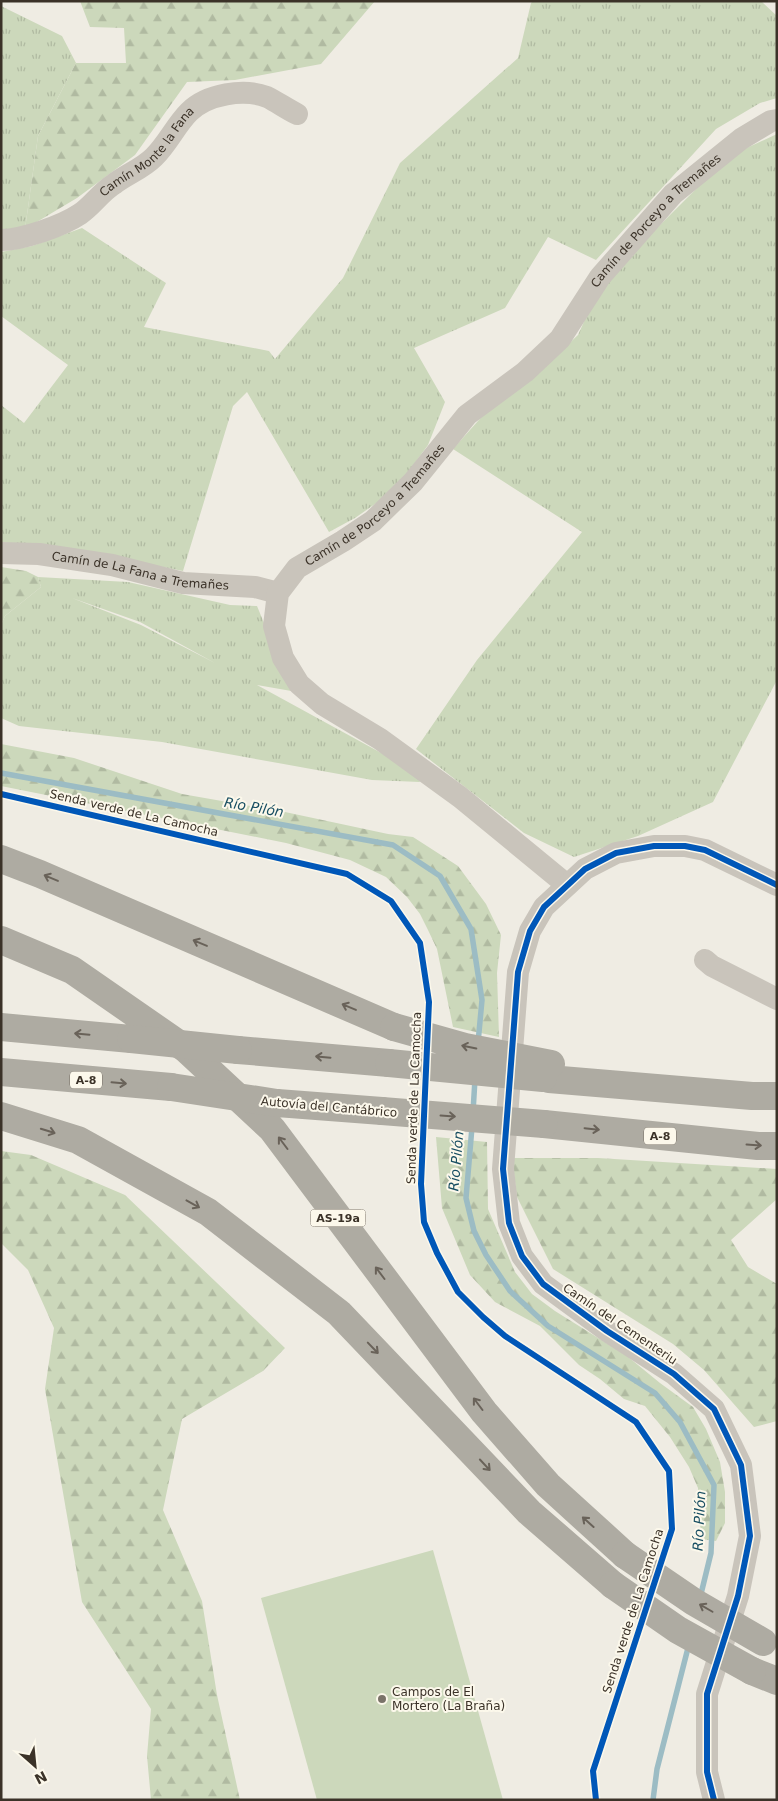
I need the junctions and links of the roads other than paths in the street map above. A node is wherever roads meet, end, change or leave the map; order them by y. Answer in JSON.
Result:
{"nodes":[{"id":1,"x":297,"y":114,"type":"dead end"},
{"id":2,"x":777,"y":120,"type":"edge"},
{"id":3,"x":1,"y":240,"type":"edge"},
{"id":4,"x":1,"y":553,"type":"edge"},
{"id":5,"x":278,"y":593,"type":"junction"},
{"id":6,"x":1,"y":859,"type":"edge"},
{"id":7,"x":567,"y":885,"type":"junction"},
{"id":8,"x":777,"y":885,"type":"edge"},
{"id":9,"x":1,"y":940,"type":"edge"},
{"id":10,"x":706,"y":960,"type":"dead end"},
{"id":11,"x":777,"y":999,"type":"edge"},
{"id":12,"x":1,"y":1027,"type":"edge"},
{"id":13,"x":550,"y":1071,"type":"junction"},
{"id":14,"x":1,"y":1072,"type":"edge"},
{"id":15,"x":777,"y":1084,"type":"edge"},
{"id":16,"x":777,"y":1096,"type":"edge"},
{"id":17,"x":1,"y":1116,"type":"edge"},
{"id":18,"x":777,"y":1146,"type":"edge"},
{"id":19,"x":770,"y":1644,"type":"edge"},
{"id":20,"x":777,"y":1681,"type":"edge"},
{"id":21,"x":714,"y":1800,"type":"edge"}],
"edges":[{"from":1,"to":3,"type":"street","name":"Camín Monte la Fana"},
{"from":2,"to":5,"type":"street","name":"Camín de Porceyo a Tremañes"},
{"from":4,"to":5,"type":"street","name":"Camín de La Fana a Tremañes"},
{"from":5,"to":7,"type":"street"},
{"from":13,"to":6,"type":"highway","one_way":true,"bridge":true},
{"from":7,"to":8,"type":"street","name":"Camín del Cementeriu"},
{"from":7,"to":21,"type":"street","name":"Camín del Cementeriu"},
{"from":19,"to":9,"type":"highway","number":"AS-19a","one_way":true,"bridge":true},
{"from":10,"to":11,"type":"street"},
{"from":13,"to":12,"type":"highway","one_way":true,"bridge":true},
{"from":13,"to":15,"type":"highway"},
{"from":13,"to":16,"type":"highway"},
{"from":14,"to":18,"type":"highway","name":"Autovía del Cantábrico","number":"A-8","one_way":true,"bridge":true},
{"from":17,"to":20,"type":"highway","one_way":true,"bridge":true}]}
